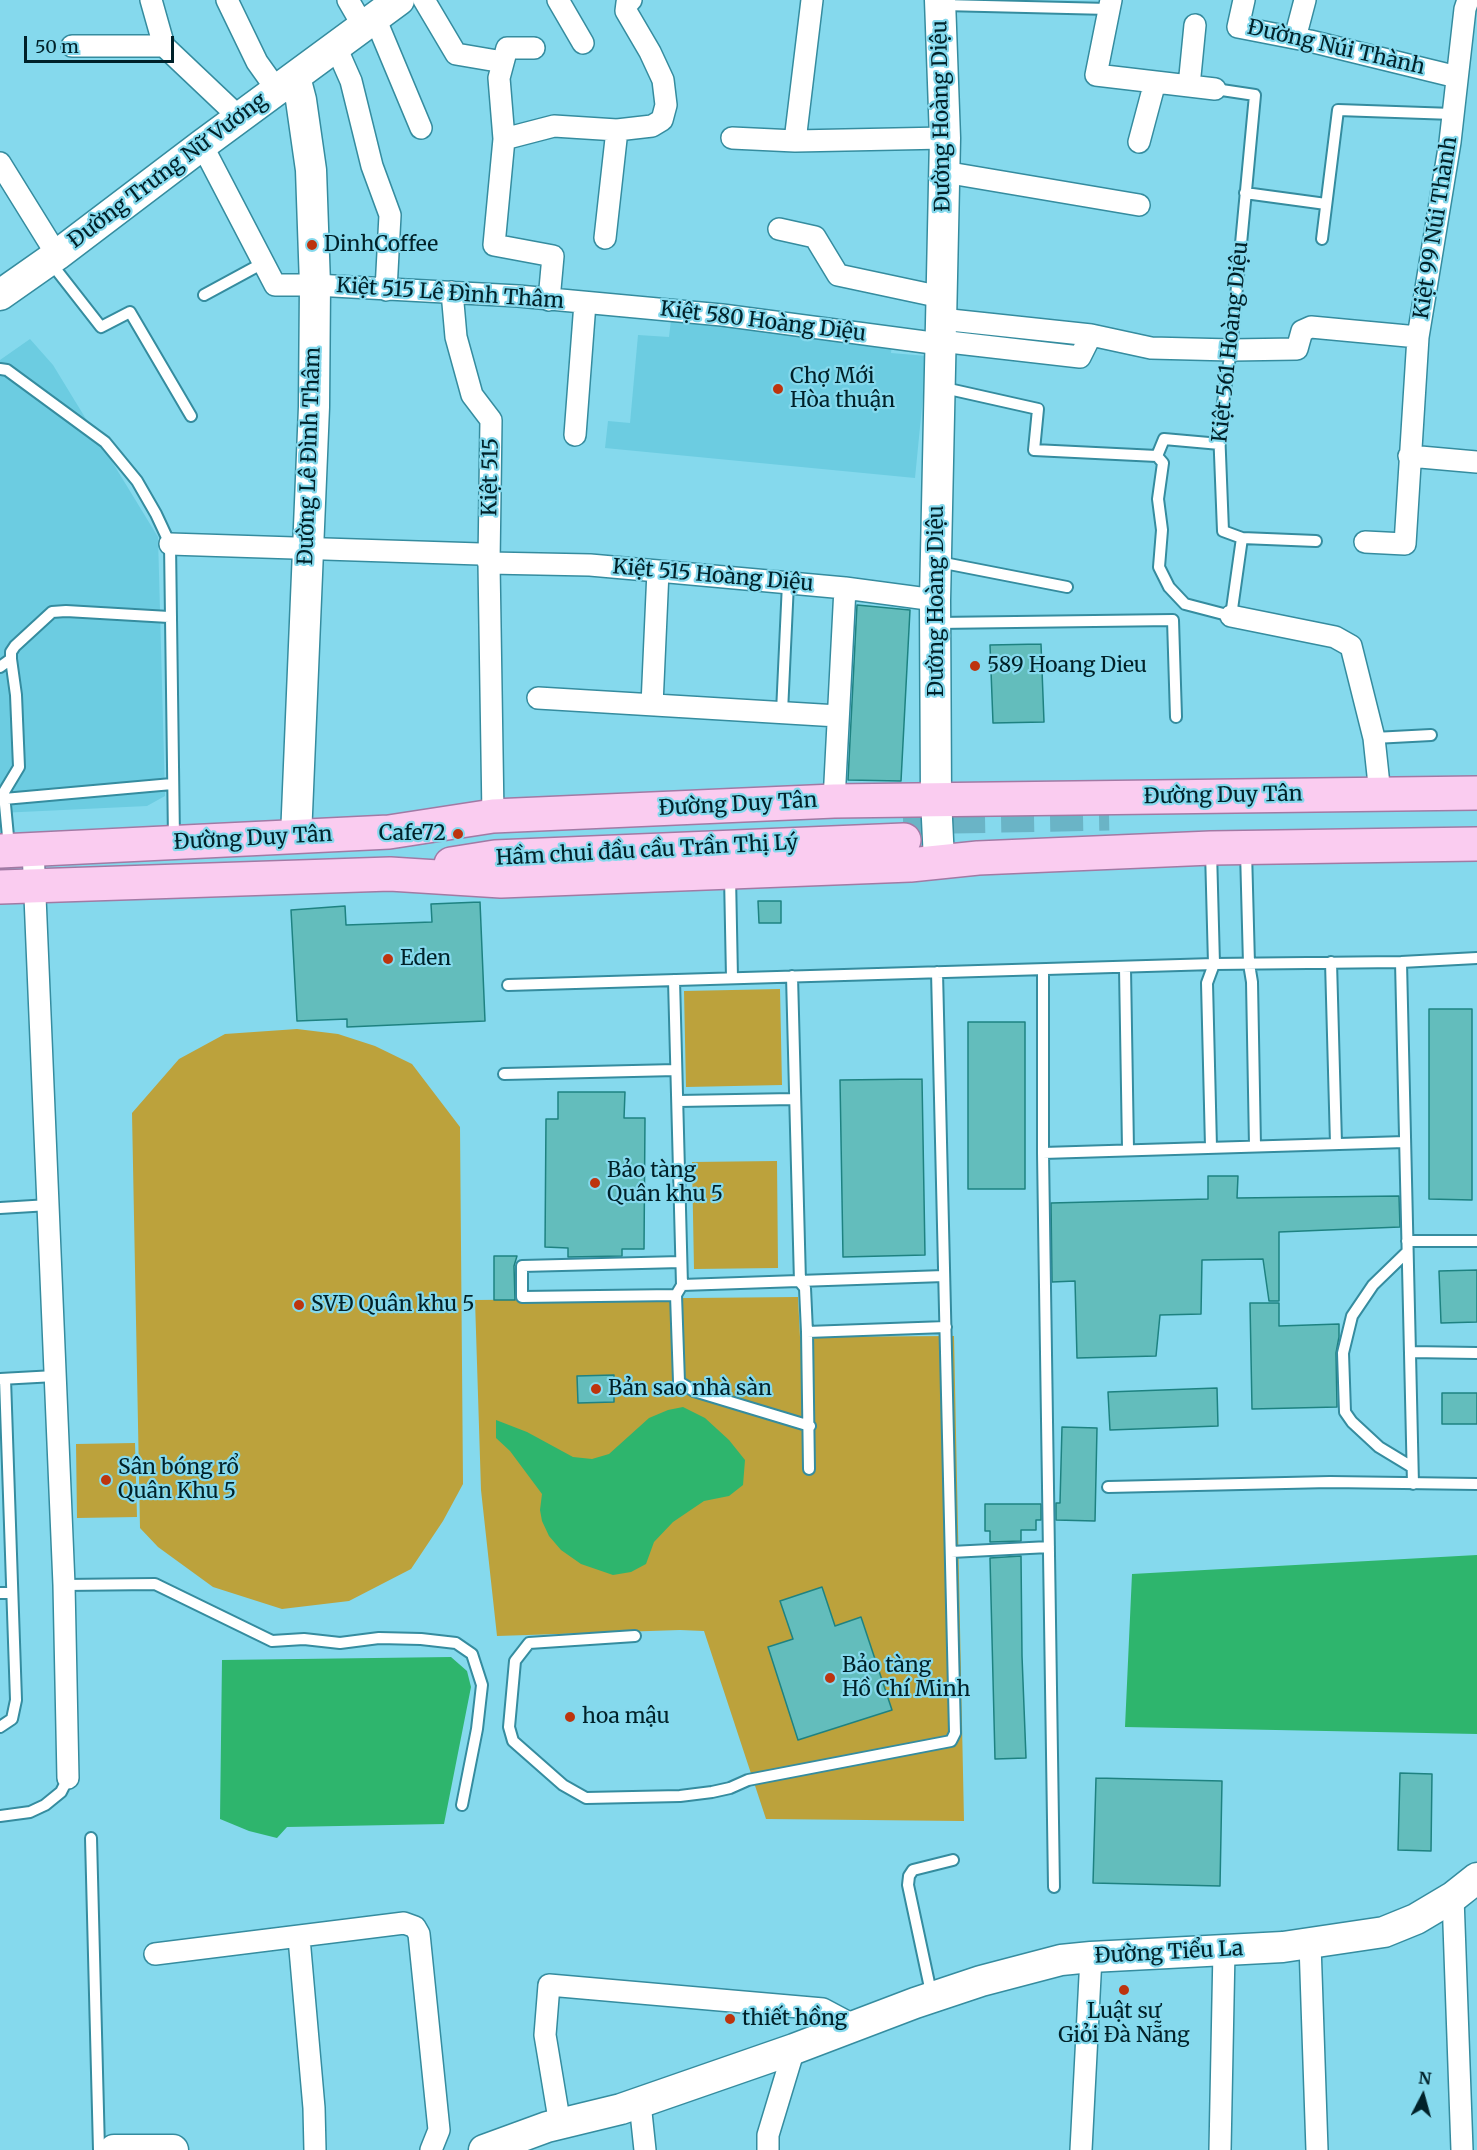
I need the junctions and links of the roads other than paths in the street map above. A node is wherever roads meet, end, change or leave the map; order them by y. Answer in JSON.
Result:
{"nodes":[{"id":1,"x":151,"y":0,"type":"edge"},
{"id":2,"x":228,"y":0,"type":"edge"},
{"id":3,"x":348,"y":0,"type":"edge"},
{"id":4,"x":399,"y":0,"type":"edge"},
{"id":5,"x":424,"y":0,"type":"edge"},
{"id":6,"x":558,"y":0,"type":"edge"},
{"id":7,"x":631,"y":0,"type":"edge"},
{"id":8,"x":812,"y":0,"type":"edge"},
{"id":9,"x":1244,"y":0,"type":"edge"},
{"id":10,"x":1305,"y":0,"type":"edge"},
{"id":11,"x":1468,"y":0,"type":"edge"},
{"id":12,"x":940,"y":2,"type":"edge"},
{"id":13,"x":1110,"y":4,"type":"edge"},
{"id":14,"x":369,"y":22,"type":"junction"},
{"id":15,"x":1195,"y":25,"type":"dead end"},
{"id":16,"x":1295,"y":38,"type":"junction"},
{"id":17,"x":583,"y":43,"type":"dead end"},
{"id":18,"x":72,"y":46,"type":"dead end"},
{"id":19,"x":164,"y":46,"type":"junction"},
{"id":20,"x":336,"y":47,"type":"junction"},
{"id":21,"x":534,"y":48,"type":"dead end"},
{"id":22,"x":503,"y":62,"type":"junction"},
{"id":23,"x":1457,"y":78,"type":"junction"},
{"id":24,"x":1155,"y":82,"type":"junction"},
{"id":25,"x":286,"y":84,"type":"junction"},
{"id":26,"x":1189,"y":86,"type":"junction"},
{"id":27,"x":1215,"y":89,"type":"joint"},
{"id":28,"x":1453,"y":114,"type":"junction"},
{"id":29,"x":240,"y":118,"type":"junction"},
{"id":30,"x":422,"y":128,"type":"dead end"},
{"id":31,"x":617,"y":129,"type":"junction"},
{"id":32,"x":732,"y":138,"type":"dead end"},
{"id":33,"x":945,"y":138,"type":"junction"},
{"id":34,"x":504,"y":139,"type":"junction"},
{"id":35,"x":795,"y":141,"type":"junction"},
{"id":36,"x":1139,"y":142,"type":"dead end"},
{"id":37,"x":202,"y":145,"type":"junction"},
{"id":38,"x":0,"y":163,"type":"edge"},
{"id":39,"x":944,"y":172,"type":"junction"},
{"id":40,"x":1245,"y":193,"type":"junction"},
{"id":41,"x":1326,"y":204,"type":"junction"},
{"id":42,"x":1139,"y":206,"type":"dead end"},
{"id":43,"x":778,"y":229,"type":"dead end"},
{"id":44,"x":605,"y":238,"type":"dead end"},
{"id":45,"x":1322,"y":239,"type":"dead end"},
{"id":46,"x":53,"y":258,"type":"junction"},
{"id":47,"x":263,"y":263,"type":"junction"},
{"id":48,"x":315,"y":285,"type":"junction"},
{"id":49,"x":386,"y":290,"type":"junction"},
{"id":50,"x":452,"y":292,"type":"junction"},
{"id":51,"x":0,"y":295,"type":"edge"},
{"id":52,"x":204,"y":295,"type":"dead end"},
{"id":53,"x":549,"y":300,"type":"junction"},
{"id":54,"x":585,"y":303,"type":"junction"},
{"id":55,"x":941,"y":325,"type":"junction"},
{"id":56,"x":1418,"y":337,"type":"junction"},
{"id":57,"x":1231,"y":350,"type":"junction"},
{"id":58,"x":0,"y":369,"type":"edge"},
{"id":59,"x":939,"y":387,"type":"junction"},
{"id":60,"x":191,"y":416,"type":"dead end"},
{"id":61,"x":575,"y":435,"type":"dead end"},
{"id":62,"x":1220,"y":444,"type":"junction"},
{"id":63,"x":1157,"y":456,"type":"junction"},
{"id":64,"x":1409,"y":456,"type":"junction"},
{"id":65,"x":1477,"y":462,"type":"edge"},
{"id":66,"x":1242,"y":538,"type":"junction"},
{"id":67,"x":1316,"y":540,"type":"dead end"},
{"id":68,"x":1365,"y":542,"type":"dead end"},
{"id":69,"x":170,"y":544,"type":"junction"},
{"id":70,"x":307,"y":550,"type":"junction"},
{"id":71,"x":936,"y":561,"type":"junction"},
{"id":72,"x":489,"y":563,"type":"junction"},
{"id":73,"x":658,"y":571,"type":"junction"},
{"id":74,"x":788,"y":583,"type":"junction"},
{"id":75,"x":1067,"y":587,"type":"dead end"},
{"id":76,"x":845,"y":588,"type":"junction"},
{"id":77,"x":935,"y":612,"type":"junction"},
{"id":78,"x":169,"y":616,"type":"junction"},
{"id":79,"x":1231,"y":616,"type":"junction"},
{"id":80,"x":10,"y":659,"type":"junction"},
{"id":81,"x":0,"y":668,"type":"edge"},
{"id":82,"x":538,"y":698,"type":"dead end"},
{"id":83,"x":652,"y":705,"type":"junction"},
{"id":84,"x":782,"y":712,"type":"junction"},
{"id":85,"x":838,"y":716,"type":"junction"},
{"id":86,"x":1176,"y":717,"type":"dead end"},
{"id":87,"x":1431,"y":735,"type":"dead end"},
{"id":88,"x":1374,"y":738,"type":"junction"},
{"id":89,"x":172,"y":784,"type":"junction"},
{"id":90,"x":3,"y":793,"type":"edge"},
{"id":91,"x":1477,"y":793,"type":"edge"},
{"id":92,"x":1380,"y":794,"type":"junction"},
{"id":93,"x":1298,"y":795,"type":"junction"},
{"id":94,"x":936,"y":798,"type":"junction"},
{"id":95,"x":834,"y":801,"type":"junction"},
{"id":96,"x":493,"y":816,"type":"junction"},
{"id":97,"x":389,"y":832,"type":"junction"},
{"id":98,"x":296,"y":837,"type":"junction"},
{"id":99,"x":174,"y":843,"type":"junction"},
{"id":100,"x":1477,"y":844,"type":"edge"},
{"id":101,"x":1246,"y":847,"type":"junction"},
{"id":102,"x":1300,"y":847,"type":"junction"},
{"id":103,"x":1211,"y":848,"type":"junction"},
{"id":104,"x":14,"y":850,"type":"edge"},
{"id":105,"x":939,"y":861,"type":"junction"},
{"id":106,"x":730,"y":872,"type":"junction"},
{"id":107,"x":390,"y":874,"type":"junction"},
{"id":108,"x":35,"y":886,"type":"junction"},
{"id":109,"x":0,"y":887,"type":"edge"},
{"id":110,"x":1477,"y":958,"type":"edge"},
{"id":111,"x":1331,"y":962,"type":"junction"},
{"id":112,"x":1401,"y":962,"type":"junction"},
{"id":113,"x":1214,"y":964,"type":"junction"},
{"id":114,"x":1249,"y":964,"type":"junction"},
{"id":115,"x":1125,"y":968,"type":"junction"},
{"id":116,"x":1042,"y":971,"type":"junction"},
{"id":117,"x":937,"y":972,"type":"junction"},
{"id":118,"x":792,"y":976,"type":"junction"},
{"id":119,"x":732,"y":978,"type":"junction"},
{"id":120,"x":674,"y":980,"type":"junction"},
{"id":121,"x":508,"y":985,"type":"dead end"},
{"id":122,"x":676,"y":1070,"type":"junction"},
{"id":123,"x":504,"y":1074,"type":"dead end"},
{"id":124,"x":794,"y":1099,"type":"junction"},
{"id":125,"x":678,"y":1101,"type":"junction"},
{"id":126,"x":1405,"y":1142,"type":"junction"},
{"id":127,"x":1336,"y":1144,"type":"junction"},
{"id":128,"x":1255,"y":1146,"type":"junction"},
{"id":129,"x":1211,"y":1148,"type":"junction"},
{"id":130,"x":1128,"y":1149,"type":"junction"},
{"id":131,"x":1043,"y":1153,"type":"junction"},
{"id":132,"x":49,"y":1205,"type":"junction"},
{"id":133,"x":0,"y":1208,"type":"edge"},
{"id":134,"x":1477,"y":1241,"type":"edge"},
{"id":135,"x":1407,"y":1246,"type":"junction"},
{"id":136,"x":681,"y":1262,"type":"junction"},
{"id":137,"x":944,"y":1276,"type":"junction"},
{"id":138,"x":800,"y":1282,"type":"junction"},
{"id":139,"x":679,"y":1290,"type":"junction"},
{"id":140,"x":946,"y":1327,"type":"junction"},
{"id":141,"x":807,"y":1332,"type":"junction"},
{"id":142,"x":1410,"y":1352,"type":"junction"},
{"id":143,"x":1477,"y":1353,"type":"edge"},
{"id":144,"x":55,"y":1376,"type":"junction"},
{"id":145,"x":2,"y":1379,"type":"edge"},
{"id":146,"x":810,"y":1426,"type":"junction"},
{"id":147,"x":1413,"y":1467,"type":"junction"},
{"id":148,"x":809,"y":1469,"type":"dead end"},
{"id":149,"x":1413,"y":1484,"type":"junction"},
{"id":150,"x":1477,"y":1484,"type":"edge"},
{"id":151,"x":1108,"y":1487,"type":"dead end"},
{"id":152,"x":1049,"y":1547,"type":"junction"},
{"id":153,"x":951,"y":1552,"type":"junction"},
{"id":154,"x":64,"y":1585,"type":"junction"},
{"id":155,"x":0,"y":1593,"type":"edge"},
{"id":156,"x":12,"y":1593,"type":"junction"},
{"id":157,"x":635,"y":1636,"type":"dead end"},
{"id":158,"x":0,"y":1727,"type":"edge"},
{"id":159,"x":68,"y":1778,"type":"joint"},
{"id":160,"x":462,"y":1805,"type":"dead end"},
{"id":161,"x":0,"y":1816,"type":"edge"},
{"id":162,"x":91,"y":1838,"type":"dead end"},
{"id":163,"x":953,"y":1860,"type":"dead end"},
{"id":164,"x":1477,"y":1878,"type":"edge"},
{"id":165,"x":1054,"y":1887,"type":"dead end"},
{"id":166,"x":1453,"y":1897,"type":"junction"},
{"id":167,"x":299,"y":1938,"type":"junction"},
{"id":168,"x":1310,"y":1944,"type":"junction"},
{"id":169,"x":1224,"y":1950,"type":"junction"},
{"id":170,"x":154,"y":1954,"type":"dead end"},
{"id":171,"x":1091,"y":1957,"type":"junction"},
{"id":172,"x":932,"y":1997,"type":"junction"},
{"id":173,"x":855,"y":2026,"type":"junction"},
{"id":174,"x":794,"y":2049,"type":"junction"},
{"id":175,"x":640,"y":2103,"type":"junction"},
{"id":176,"x":554,"y":2126,"type":"junction"},
{"id":177,"x":99,"y":2150,"type":"edge"},
{"id":178,"x":114,"y":2150,"type":"edge"},
{"id":179,"x":168,"y":2150,"type":"edge"},
{"id":180,"x":315,"y":2150,"type":"edge"},
{"id":181,"x":431,"y":2150,"type":"edge"},
{"id":182,"x":484,"y":2150,"type":"edge"},
{"id":183,"x":525,"y":2150,"type":"edge"},
{"id":184,"x":645,"y":2150,"type":"edge"},
{"id":185,"x":768,"y":2150,"type":"edge"},
{"id":186,"x":1082,"y":2150,"type":"edge"},
{"id":187,"x":1220,"y":2150,"type":"edge"},
{"id":188,"x":1317,"y":2150,"type":"edge"},
{"id":189,"x":1462,"y":2150,"type":"edge"}],
"edges":[{"from":1,"to":19,"type":"street"},
{"from":2,"to":25,"type":"street"},
{"from":3,"to":14,"type":"street"},
{"from":4,"to":14,"type":"main road","name":"Đường Trưng Nữ Vương"},
{"from":5,"to":22,"type":"street"},
{"from":6,"to":17,"type":"street"},
{"from":7,"to":31,"type":"street"},
{"from":8,"to":35,"type":"street"},
{"from":9,"to":16,"type":"street","name":"Đường Núi Thành"},
{"from":10,"to":16,"type":"street"},
{"from":11,"to":23,"type":"street","name":"Kiệt 99 Núi Thành"},
{"from":12,"to":13,"type":"lane"},
{"from":12,"to":33,"type":"main road","name":"Đường Hoàng Diệu"},
{"from":13,"to":24,"type":"street"},
{"from":14,"to":20,"type":"main road","name":"Đường Trưng Nữ Vương"},
{"from":14,"to":30,"type":"street"},
{"from":15,"to":26,"type":"street"},
{"from":16,"to":23,"type":"street","name":"Đường Núi Thành"},
{"from":18,"to":19,"type":"street"},
{"from":19,"to":29,"type":"street"},
{"from":20,"to":25,"type":"main road","name":"Đường Trưng Nữ Vương"},
{"from":20,"to":49,"type":"street"},
{"from":21,"to":22,"type":"street"},
{"from":22,"to":34,"type":"street"},
{"from":23,"to":28,"type":"street","name":"Kiệt 99 Núi Thành"},
{"from":24,"to":26,"type":"street"},
{"from":24,"to":36,"type":"street"},
{"from":25,"to":29,"type":"main road","name":"Đường Trưng Nữ Vương"},
{"from":25,"to":48,"type":"main road","name":"Đường Lê Đình Thâm"},
{"from":26,"to":27,"type":"street"},
{"from":27,"to":40,"type":"lane","name":"Kiệt 561 Hoàng Diệu"},
{"from":28,"to":41,"type":"lane"},
{"from":28,"to":56,"type":"street","name":"Kiệt 99 Núi Thành"},
{"from":29,"to":37,"type":"main road","name":"Đường Trưng Nữ Vương"},
{"from":31,"to":34,"type":"street"},
{"from":31,"to":44,"type":"street"},
{"from":32,"to":35,"type":"street"},
{"from":33,"to":35,"type":"street"},
{"from":33,"to":39,"type":"main road","name":"Đường Hoàng Diệu"},
{"from":34,"to":53,"type":"street"},
{"from":37,"to":46,"type":"main road","name":"Đường Trưng Nữ Vương"},
{"from":37,"to":47,"type":"street"},
{"from":38,"to":46,"type":"street"},
{"from":39,"to":42,"type":"street"},
{"from":39,"to":55,"type":"main road","name":"Đường Hoàng Diệu"},
{"from":40,"to":41,"type":"lane"},
{"from":40,"to":57,"type":"lane","name":"Kiệt 561 Hoàng Diệu"},
{"from":41,"to":45,"type":"lane"},
{"from":43,"to":55,"type":"street"},
{"from":46,"to":51,"type":"main road","name":"Đường Trưng Nữ Vương"},
{"from":46,"to":60,"type":"lane"},
{"from":47,"to":48,"type":"street","name":"Kiệt 515 Lê Đình Thâm"},
{"from":47,"to":52,"type":"lane"},
{"from":48,"to":49,"type":"street","name":"Kiệt 515 Lê Đình Thâm"},
{"from":48,"to":70,"type":"main road","name":"Đường Lê Đình Thâm"},
{"from":49,"to":50,"type":"street","name":"Kiệt 515 Lê Đình Thâm"},
{"from":50,"to":53,"type":"street","name":"Kiệt 515 Lê Đình Thâm"},
{"from":50,"to":72,"type":"street","name":"Kiệt 515"},
{"from":53,"to":54,"type":"street","name":"Kiệt 515 Lê Đình Thâm"},
{"from":54,"to":55,"type":"street","name":"Kiệt 580 Hoàng Diệu"},
{"from":54,"to":61,"type":"street"},
{"from":55,"to":57,"type":"street"},
{"from":55,"to":59,"type":"main road","name":"Đường Hoàng Diệu"},
{"from":56,"to":57,"type":"street"},
{"from":56,"to":64,"type":"street","name":"Kiệt 99 Núi Thành"},
{"from":57,"to":62,"type":"lane","name":"Kiệt 561 Hoàng Diệu"},
{"from":58,"to":69,"type":"lane"},
{"from":59,"to":63,"type":"lane"},
{"from":59,"to":71,"type":"main road","name":"Đường Hoàng Diệu"},
{"from":62,"to":63,"type":"lane"},
{"from":62,"to":66,"type":"lane","name":"Kiệt 561 Hoàng Diệu"},
{"from":63,"to":79,"type":"lane"},
{"from":64,"to":65,"type":"street"},
{"from":64,"to":68,"type":"street","name":"Kiệt 99 Núi Thành"},
{"from":66,"to":67,"type":"lane"},
{"from":66,"to":79,"type":"lane"},
{"from":69,"to":70,"type":"street","name":"Kiệt 515 Hoàng Diệu"},
{"from":69,"to":78,"type":"lane"},
{"from":70,"to":72,"type":"street","name":"Kiệt 515 Hoàng Diệu"},
{"from":70,"to":98,"type":"main road","name":"Đường Lê Đình Thâm"},
{"from":71,"to":75,"type":"lane"},
{"from":71,"to":77,"type":"main road","name":"Đường Hoàng Diệu"},
{"from":72,"to":73,"type":"street","name":"Kiệt 515 Hoàng Diệu"},
{"from":72,"to":96,"type":"street","name":"Kiệt 515"},
{"from":73,"to":74,"type":"street","name":"Kiệt 515 Hoàng Diệu"},
{"from":73,"to":83,"type":"street"},
{"from":74,"to":76,"type":"street","name":"Kiệt 515 Hoàng Diệu"},
{"from":74,"to":84,"type":"lane"},
{"from":76,"to":77,"type":"street","name":"Kiệt 515 Hoàng Diệu"},
{"from":76,"to":85,"type":"street"},
{"from":77,"to":86,"type":"lane"},
{"from":77,"to":94,"type":"main road","name":"Đường Hoàng Diệu"},
{"from":78,"to":80,"type":"lane"},
{"from":78,"to":89,"type":"lane"},
{"from":79,"to":88,"type":"street"},
{"from":80,"to":81,"type":"lane"},
{"from":80,"to":90,"type":"lane"},
{"from":82,"to":83,"type":"street"},
{"from":83,"to":84,"type":"street"},
{"from":84,"to":85,"type":"street"},
{"from":85,"to":95,"type":"street"},
{"from":87,"to":88,"type":"lane"},
{"from":88,"to":92,"type":"street"},
{"from":89,"to":90,"type":"lane"},
{"from":89,"to":99,"type":"lane"},
{"from":90,"to":104,"type":"lane"},
{"from":91,"to":92,"type":"main road","name":"Đường Duy Tân"},
{"from":92,"to":93,"type":"main road","name":"Đường Duy Tân"},
{"from":93,"to":94,"type":"main road","name":"Đường Duy Tân"},
{"from":93,"to":102,"type":"main road"},
{"from":94,"to":95,"type":"main road","name":"Đường Duy Tân"},
{"from":94,"to":105,"type":"main road","name":"Đường Hoàng Diệu"},
{"from":95,"to":96,"type":"main road","name":"Đường Duy Tân"},
{"from":96,"to":97,"type":"main road","name":"Đường Duy Tân"},
{"from":97,"to":98,"type":"main road","name":"Đường Duy Tân"},
{"from":97,"to":107,"type":"main road","name":"Hầm chui đầu cầu Trần Thị Lý"},
{"from":98,"to":99,"type":"main road","name":"Đường Duy Tân"},
{"from":99,"to":104,"type":"main road","name":"Đường Duy Tân"},
{"from":100,"to":102,"type":"main road","name":"Đường Duy Tân"},
{"from":101,"to":102,"type":"main road","name":"Đường Duy Tân"},
{"from":101,"to":103,"type":"main road","name":"Đường Duy Tân"},
{"from":101,"to":114,"type":"lane"},
{"from":103,"to":105,"type":"main road","name":"Đường Duy Tân"},
{"from":103,"to":113,"type":"lane"},
{"from":104,"to":108,"type":"street"},
{"from":105,"to":106,"type":"main road","name":"Đường Duy Tân"},
{"from":106,"to":107,"type":"main road","name":"Đường Duy Tân"},
{"from":106,"to":119,"type":"lane"},
{"from":107,"to":108,"type":"main road","name":"Đường Duy Tân"},
{"from":108,"to":109,"type":"main road","name":"Đường Duy Tân"},
{"from":108,"to":132,"type":"street"},
{"from":110,"to":112,"type":"lane"},
{"from":111,"to":112,"type":"lane"},
{"from":111,"to":114,"type":"lane"},
{"from":111,"to":127,"type":"lane"},
{"from":112,"to":126,"type":"lane"},
{"from":113,"to":114,"type":"lane"},
{"from":113,"to":115,"type":"lane"},
{"from":113,"to":129,"type":"lane"},
{"from":114,"to":128,"type":"lane"},
{"from":115,"to":116,"type":"lane"},
{"from":115,"to":130,"type":"lane"},
{"from":116,"to":117,"type":"lane"},
{"from":116,"to":131,"type":"lane"},
{"from":117,"to":118,"type":"lane"},
{"from":117,"to":137,"type":"lane"},
{"from":118,"to":119,"type":"lane"},
{"from":118,"to":124,"type":"lane"},
{"from":119,"to":120,"type":"lane"},
{"from":120,"to":121,"type":"lane"},
{"from":120,"to":122,"type":"lane"},
{"from":122,"to":123,"type":"lane"},
{"from":122,"to":125,"type":"lane"},
{"from":124,"to":125,"type":"lane"},
{"from":124,"to":138,"type":"lane"},
{"from":125,"to":136,"type":"lane"},
{"from":126,"to":127,"type":"lane"},
{"from":126,"to":135,"type":"lane"},
{"from":127,"to":128,"type":"lane"},
{"from":128,"to":129,"type":"lane"},
{"from":129,"to":130,"type":"lane"},
{"from":130,"to":131,"type":"lane"},
{"from":131,"to":152,"type":"lane"},
{"from":132,"to":133,"type":"lane"},
{"from":132,"to":144,"type":"street"},
{"from":134,"to":135,"type":"lane"},
{"from":135,"to":142,"type":"lane"},
{"from":135,"to":147,"type":"lane"},
{"from":136,"to":139,"type":"lane"},
{"from":136,"to":139,"type":"lane"},
{"from":137,"to":138,"type":"lane"},
{"from":137,"to":140,"type":"lane"},
{"from":138,"to":139,"type":"lane"},
{"from":138,"to":141,"type":"lane"},
{"from":139,"to":146,"type":"lane"},
{"from":140,"to":141,"type":"lane"},
{"from":140,"to":153,"type":"lane"},
{"from":141,"to":146,"type":"lane"},
{"from":142,"to":143,"type":"lane"},
{"from":142,"to":147,"type":"lane"},
{"from":144,"to":145,"type":"lane"},
{"from":144,"to":154,"type":"street"},
{"from":145,"to":156,"type":"lane"},
{"from":146,"to":148,"type":"lane"},
{"from":147,"to":149,"type":"lane"},
{"from":149,"to":150,"type":"lane"},
{"from":149,"to":151,"type":"lane"},
{"from":152,"to":153,"type":"lane"},
{"from":152,"to":165,"type":"lane"},
{"from":153,"to":157,"type":"lane"},
{"from":154,"to":159,"type":"street"},
{"from":154,"to":160,"type":"lane"},
{"from":155,"to":156,"type":"lane"},
{"from":156,"to":158,"type":"lane"},
{"from":159,"to":161,"type":"lane"},
{"from":162,"to":177,"type":"lane"},
{"from":163,"to":172,"type":"lane"},
{"from":164,"to":166,"type":"main road","name":"Đường Tiểu La"},
{"from":166,"to":168,"type":"main road","name":"Đường Tiểu La"},
{"from":166,"to":189,"type":"street"},
{"from":167,"to":170,"type":"street"},
{"from":167,"to":180,"type":"street"},
{"from":167,"to":181,"type":"street"},
{"from":168,"to":169,"type":"main road","name":"Đường Tiểu La"},
{"from":168,"to":188,"type":"street"},
{"from":169,"to":171,"type":"main road","name":"Đường Tiểu La"},
{"from":169,"to":187,"type":"street"},
{"from":171,"to":172,"type":"main road","name":"Đường Tiểu La"},
{"from":171,"to":186,"type":"street"},
{"from":172,"to":173,"type":"main road","name":"Đường Tiểu La"},
{"from":173,"to":174,"type":"main road","name":"Đường Tiểu La"},
{"from":173,"to":176,"type":"street"},
{"from":174,"to":175,"type":"main road","name":"Đường Tiểu La"},
{"from":174,"to":185,"type":"street"},
{"from":175,"to":176,"type":"main road","name":"Đường Tiểu La"},
{"from":175,"to":184,"type":"street"},
{"from":176,"to":182,"type":"main road","name":"Đường Tiểu La"},
{"from":176,"to":183,"type":"main road"},
{"from":178,"to":179,"type":"main road"}]}
